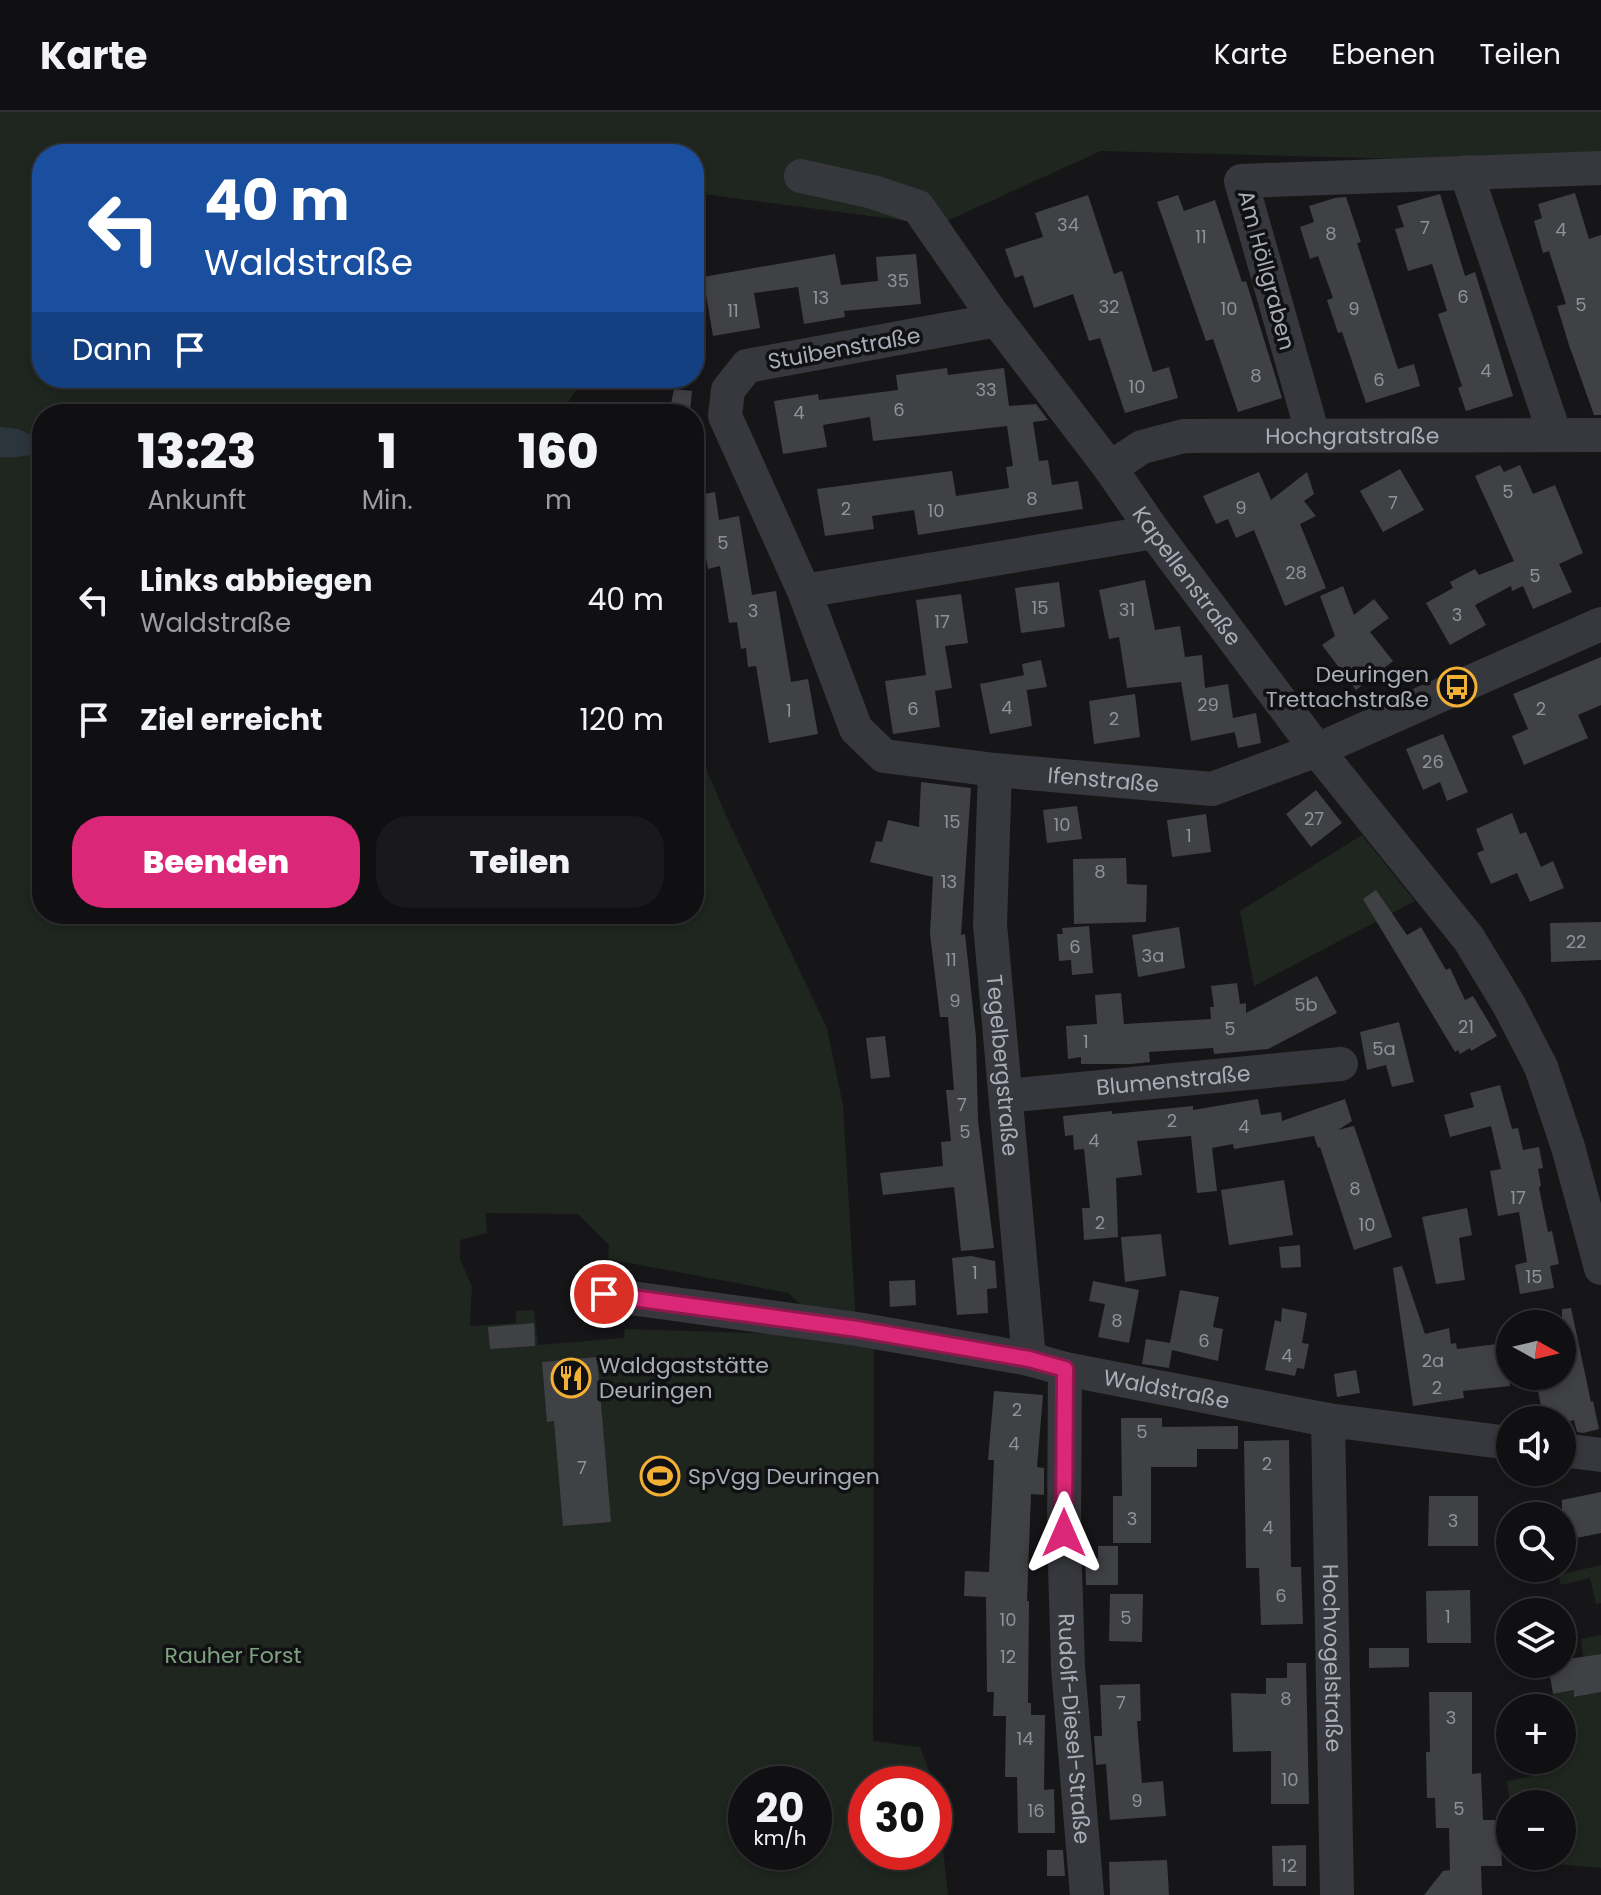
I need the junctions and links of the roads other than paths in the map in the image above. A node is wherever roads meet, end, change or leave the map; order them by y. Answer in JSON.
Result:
{"nodes":[{"id":1,"x":1601,"y":168,"type":"edge"},
{"id":2,"x":1466,"y":172,"type":"junction"},
{"id":3,"x":801,"y":176,"type":"dead end"},
{"id":4,"x":997,"y":320,"type":"junction"},
{"id":5,"x":1313,"y":435,"type":"junction"},
{"id":6,"x":1555,"y":435,"type":"junction"},
{"id":7,"x":1601,"y":435,"type":"edge"},
{"id":8,"x":1110,"y":468,"type":"junction"},
{"id":9,"x":1154,"y":532,"type":"junction"},
{"id":10,"x":804,"y":591,"type":"junction"},
{"id":11,"x":1601,"y":624,"type":"edge"},
{"id":12,"x":1317,"y":750,"type":"junction"},
{"id":13,"x":884,"y":756,"type":"joint"},
{"id":14,"x":995,"y":770,"type":"junction"},
{"id":15,"x":1341,"y":1064,"type":"dead end"},
{"id":16,"x":1006,"y":1096,"type":"junction"},
{"id":17,"x":1601,"y":1268,"type":"edge"},
{"id":18,"x":587,"y":1292,"type":"dead end"},
{"id":19,"x":1029,"y":1359,"type":"junction"},
{"id":20,"x":1065,"y":1369,"type":"junction"},
{"id":21,"x":1328,"y":1420,"type":"junction"},
{"id":22,"x":1496,"y":1441,"type":"edge"},
{"id":23,"x":1576,"y":1452,"type":"edge"},
{"id":24,"x":1601,"y":1455,"type":"edge"},
{"id":25,"x":1087,"y":1895,"type":"edge"},
{"id":26,"x":1337,"y":1895,"type":"edge"}],
"edges":[{"from":1,"to":2,"type":"street","name":"Am Höllgraben"},
{"from":2,"to":5,"type":"street","name":"Am Höllgraben"},
{"from":2,"to":6,"type":"street"},
{"from":3,"to":4,"type":"street","name":"Kapellenstraße"},
{"from":4,"to":8,"type":"street","name":"Kapellenstraße"},
{"from":4,"to":10,"type":"street","name":"Stuibenstraße"},
{"from":5,"to":6,"type":"street","name":"Hochgratstraße"},
{"from":5,"to":8,"type":"street","name":"Hochgratstraße"},
{"from":6,"to":7,"type":"street","name":"Hochgratstraße"},
{"from":8,"to":9,"type":"street","name":"Kapellenstraße"},
{"from":9,"to":10,"type":"street"},
{"from":9,"to":12,"type":"street","name":"Kapellenstraße"},
{"from":10,"to":13,"type":"street","name":"Stuibenstraße"},
{"from":11,"to":12,"type":"street","name":"Ifenstraße"},
{"from":12,"to":14,"type":"street","name":"Ifenstraße"},
{"from":12,"to":17,"type":"street","name":"Kapellenstraße"},
{"from":13,"to":14,"type":"street","name":"Ifenstraße"},
{"from":14,"to":16,"type":"street","name":"Tegelbergstraße"},
{"from":15,"to":16,"type":"street","name":"Blumenstraße"},
{"from":16,"to":19,"type":"street","name":"Tegelbergstraße"},
{"from":18,"to":19,"type":"street","name":"Waldstraße"},
{"from":19,"to":20,"type":"street","name":"Waldstraße"},
{"from":20,"to":21,"type":"street","name":"Waldstraße"},
{"from":20,"to":25,"type":"street","name":"Rudolf-Diesel-Straße"},
{"from":21,"to":22,"type":"street","name":"Waldstraße"},
{"from":21,"to":26,"type":"street","name":"Hochvogelstraße"},
{"from":23,"to":24,"type":"street"}]}
